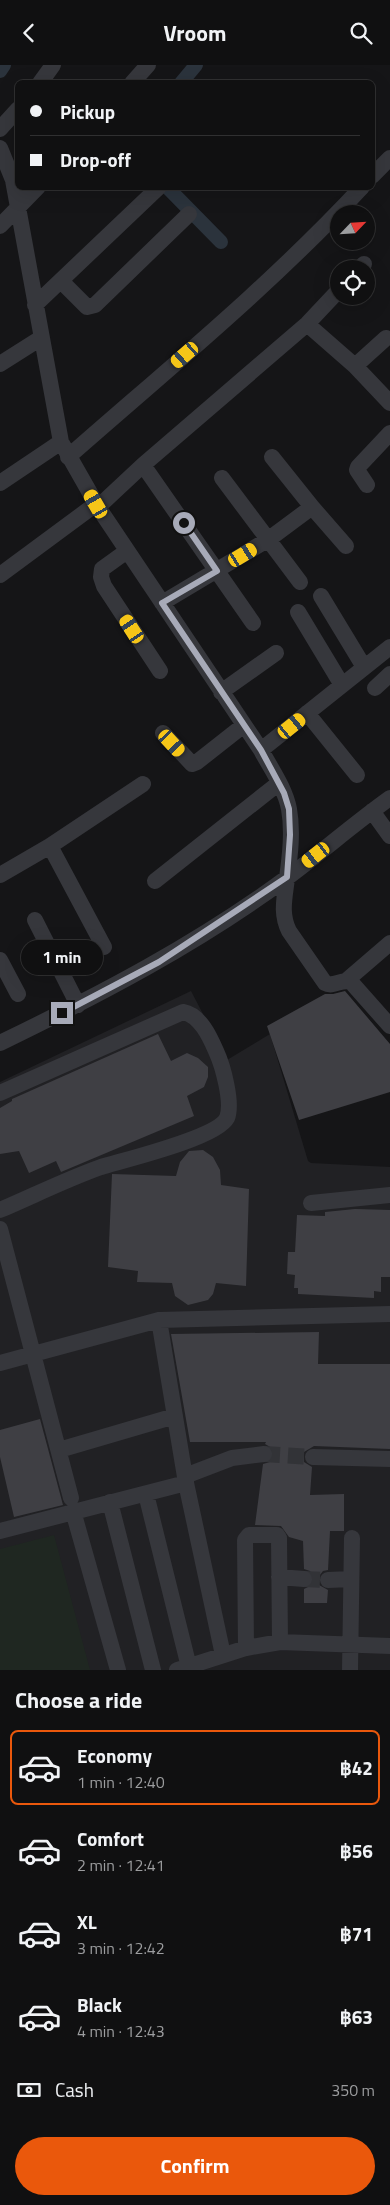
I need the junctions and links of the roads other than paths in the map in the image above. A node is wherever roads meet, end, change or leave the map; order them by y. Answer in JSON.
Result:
{"nodes":[{"id":1,"x":53,"y":65,"type":"edge"},
{"id":2,"x":148,"y":65,"type":"edge"},
{"id":3,"x":42,"y":80,"type":"edge"},
{"id":4,"x":135,"y":80,"type":"edge"},
{"id":5,"x":15,"y":112,"type":"edge"},
{"id":6,"x":0,"y":129,"type":"edge"},
{"id":7,"x":0,"y":148,"type":"edge"},
{"id":8,"x":390,"y":158,"type":"edge"},
{"id":9,"x":375,"y":173,"type":"edge"},
{"id":10,"x":35,"y":190,"type":"edge"},
{"id":11,"x":156,"y":190,"type":"edge"},
{"id":12,"x":359,"y":190,"type":"edge"},
{"id":13,"x":19,"y":209,"type":"junction"},
{"id":14,"x":189,"y":214,"type":"dead end"},
{"id":15,"x":0,"y":226,"type":"edge"},
{"id":16,"x":60,"y":281,"type":"junction"},
{"id":17,"x":330,"y":300,"type":"edge"},
{"id":18,"x":35,"y":305,"type":"junction"},
{"id":19,"x":307,"y":324,"type":"junction"},
{"id":20,"x":41,"y":338,"type":"junction"},
{"id":21,"x":386,"y":338,"type":"dead end"},
{"id":22,"x":0,"y":364,"type":"edge"},
{"id":23,"x":355,"y":366,"type":"junction"},
{"id":24,"x":390,"y":403,"type":"edge"},
{"id":25,"x":390,"y":433,"type":"edge"},
{"id":26,"x":61,"y":442,"type":"junction"},
{"id":27,"x":68,"y":457,"type":"junction"},
{"id":28,"x":272,"y":457,"type":"dead end"},
{"id":29,"x":143,"y":465,"type":"junction"},
{"id":30,"x":222,"y":478,"type":"dead end"},
{"id":31,"x":0,"y":483,"type":"edge"},
{"id":32,"x":367,"y":485,"type":"dead end"},
{"id":33,"x":97,"y":505,"type":"junction"},
{"id":34,"x":312,"y":507,"type":"junction"},
{"id":35,"x":269,"y":539,"type":"junction"},
{"id":36,"x":346,"y":546,"type":"dead end"},
{"id":37,"x":128,"y":551,"type":"junction"},
{"id":38,"x":217,"y":571,"type":"junction"},
{"id":39,"x":0,"y":575,"type":"edge"},
{"id":40,"x":300,"y":582,"type":"dead end"},
{"id":41,"x":321,"y":595,"type":"dead end"},
{"id":42,"x":162,"y":603,"type":"junction"},
{"id":43,"x":298,"y":612,"type":"dead end"},
{"id":44,"x":253,"y":623,"type":"dead end"},
{"id":45,"x":389,"y":648,"type":"edge"},
{"id":46,"x":276,"y":653,"type":"dead end"},
{"id":47,"x":364,"y":667,"type":"junction"},
{"id":48,"x":160,"y":671,"type":"dead end"},
{"id":49,"x":390,"y":674,"type":"edge"},
{"id":50,"x":342,"y":685,"type":"junction"},
{"id":51,"x":375,"y":688,"type":"dead end"},
{"id":52,"x":221,"y":692,"type":"junction"},
{"id":53,"x":307,"y":713,"type":"junction"},
{"id":54,"x":244,"y":725,"type":"junction"},
{"id":55,"x":163,"y":733,"type":"dead end"},
{"id":56,"x":261,"y":750,"type":"junction"},
{"id":57,"x":357,"y":775,"type":"dead end"},
{"id":58,"x":279,"y":783,"type":"junction"},
{"id":59,"x":143,"y":784,"type":"dead end"},
{"id":60,"x":390,"y":799,"type":"edge"},
{"id":61,"x":372,"y":811,"type":"junction"},
{"id":62,"x":390,"y":836,"type":"edge"},
{"id":63,"x":50,"y":846,"type":"junction"},
{"id":64,"x":0,"y":875,"type":"edge"},
{"id":65,"x":287,"y":877,"type":"junction"},
{"id":66,"x":155,"y":881,"type":"dead end"},
{"id":67,"x":35,"y":920,"type":"dead end"},
{"id":68,"x":390,"y":943,"type":"edge"},
{"id":69,"x":104,"y":947,"type":"dead end"},
{"id":70,"x":0,"y":960,"type":"edge"},
{"id":71,"x":347,"y":980,"type":"junction"},
{"id":72,"x":18,"y":993,"type":"dead end"},
{"id":73,"x":78,"y":1005,"type":"junction"},
{"id":74,"x":387,"y":1017,"type":"edge"},
{"id":75,"x":0,"y":1043,"type":"edge"},
{"id":76,"x":0,"y":1093,"type":"edge"},
{"id":77,"x":390,"y":1195,"type":"edge"},
{"id":78,"x":311,"y":1203,"type":"dead end"},
{"id":79,"x":0,"y":1210,"type":"edge"},
{"id":80,"x":0,"y":1229,"type":"edge"},
{"id":81,"x":390,"y":1314,"type":"edge"},
{"id":82,"x":159,"y":1321,"type":"junction"},
{"id":83,"x":34,"y":1353,"type":"junction"},
{"id":84,"x":0,"y":1363,"type":"edge"},
{"id":85,"x":175,"y":1416,"type":"junction"},
{"id":86,"x":59,"y":1451,"type":"junction"},
{"id":87,"x":264,"y":1454,"type":"tunnel mouth"},
{"id":88,"x":313,"y":1457,"type":"tunnel mouth"},
{"id":89,"x":390,"y":1459,"type":"edge"},
{"id":90,"x":185,"y":1479,"type":"junction"},
{"id":91,"x":146,"y":1495,"type":"junction"},
{"id":92,"x":110,"y":1502,"type":"junction"},
{"id":93,"x":72,"y":1505,"type":"junction"},
{"id":94,"x":0,"y":1531,"type":"edge"},
{"id":95,"x":352,"y":1538,"type":"dead end"},
{"id":96,"x":279,"y":1577,"type":"junction"},
{"id":97,"x":304,"y":1579,"type":"tunnel mouth"},
{"id":98,"x":351,"y":1579,"type":"junction"},
{"id":99,"x":328,"y":1580,"type":"tunnel mouth"},
{"id":100,"x":280,"y":1642,"type":"junction"},
{"id":101,"x":350,"y":1645,"type":"junction"},
{"id":102,"x":390,"y":1646,"type":"edge"},
{"id":103,"x":246,"y":1648,"type":"junction"},
{"id":104,"x":223,"y":1655,"type":"junction"},
{"id":105,"x":183,"y":1668,"type":"edge"},
{"id":106,"x":118,"y":1670,"type":"edge"},
{"id":107,"x":153,"y":1670,"type":"edge"},
{"id":108,"x":350,"y":1670,"type":"edge"}],
"edges":[{"from":1,"to":3,"type":"street"},
{"from":2,"to":4,"type":"street"},
{"from":5,"to":6,"type":"street"},
{"from":7,"to":13,"type":"street"},
{"from":8,"to":9,"type":"street"},
{"from":10,"to":13,"type":"street"},
{"from":11,"to":16,"type":"street"},
{"from":12,"to":27,"type":"street"},
{"from":13,"to":15,"type":"street"},
{"from":13,"to":18,"type":"street"},
{"from":14,"to":16,"type":"street"},
{"from":16,"to":18,"type":"street"},
{"from":17,"to":19,"type":"street"},
{"from":18,"to":20,"type":"street"},
{"from":19,"to":23,"type":"street"},
{"from":19,"to":29,"type":"street"},
{"from":20,"to":22,"type":"street"},
{"from":20,"to":26,"type":"street"},
{"from":21,"to":23,"type":"street"},
{"from":23,"to":24,"type":"street"},
{"from":25,"to":32,"type":"street"},
{"from":26,"to":27,"type":"street"},
{"from":26,"to":31,"type":"street"},
{"from":27,"to":33,"type":"street"},
{"from":28,"to":34,"type":"street"},
{"from":29,"to":33,"type":"street"},
{"from":29,"to":38,"type":"street"},
{"from":30,"to":35,"type":"street"},
{"from":33,"to":37,"type":"street"},
{"from":33,"to":39,"type":"street"},
{"from":34,"to":35,"type":"street"},
{"from":34,"to":36,"type":"street"},
{"from":35,"to":38,"type":"street"},
{"from":35,"to":40,"type":"street"},
{"from":37,"to":42,"type":"street"},
{"from":37,"to":48,"type":"street"},
{"from":38,"to":42,"type":"street"},
{"from":38,"to":44,"type":"street"},
{"from":41,"to":47,"type":"street"},
{"from":42,"to":52,"type":"street"},
{"from":43,"to":50,"type":"street"},
{"from":45,"to":47,"type":"street"},
{"from":46,"to":52,"type":"street"},
{"from":47,"to":50,"type":"street"},
{"from":49,"to":51,"type":"street"},
{"from":50,"to":53,"type":"street"},
{"from":52,"to":54,"type":"street"},
{"from":53,"to":56,"type":"street"},
{"from":53,"to":57,"type":"street"},
{"from":54,"to":55,"type":"street"},
{"from":54,"to":56,"type":"street"},
{"from":56,"to":58,"type":"street"},
{"from":58,"to":65,"type":"street"},
{"from":58,"to":66,"type":"street"},
{"from":59,"to":63,"type":"street"},
{"from":60,"to":61,"type":"street"},
{"from":61,"to":62,"type":"street"},
{"from":61,"to":65,"type":"street"},
{"from":63,"to":64,"type":"street"},
{"from":63,"to":69,"type":"street"},
{"from":65,"to":71,"type":"street"},
{"from":65,"to":73,"type":"street"},
{"from":67,"to":73,"type":"street"},
{"from":68,"to":71,"type":"street"},
{"from":70,"to":72,"type":"street"},
{"from":71,"to":74,"type":"street"},
{"from":73,"to":75,"type":"street"},
{"from":76,"to":79,"type":"street"},
{"from":77,"to":78,"type":"street"},
{"from":80,"to":83,"type":"street"},
{"from":81,"to":82,"type":"street"},
{"from":82,"to":83,"type":"street"},
{"from":82,"to":85,"type":"street"},
{"from":83,"to":84,"type":"street"},
{"from":83,"to":86,"type":"street"},
{"from":85,"to":86,"type":"street"},
{"from":85,"to":90,"type":"street"},
{"from":86,"to":93,"type":"street"},
{"from":87,"to":90,"type":"street"},
{"from":88,"to":89,"type":"street"},
{"from":90,"to":91,"type":"street"},
{"from":90,"to":104,"type":"street"},
{"from":91,"to":92,"type":"street"},
{"from":91,"to":105,"type":"street"},
{"from":92,"to":93,"type":"street"},
{"from":92,"to":107,"type":"street"},
{"from":93,"to":94,"type":"street"},
{"from":93,"to":106,"type":"street"},
{"from":95,"to":98,"type":"street"},
{"from":96,"to":97,"type":"street"},
{"from":96,"to":100,"type":"street"},
{"from":96,"to":103,"type":"street"},
{"from":98,"to":99,"type":"street"},
{"from":98,"to":101,"type":"street"},
{"from":100,"to":101,"type":"street"},
{"from":100,"to":103,"type":"street"},
{"from":101,"to":102,"type":"street"},
{"from":101,"to":108,"type":"street"},
{"from":103,"to":104,"type":"street"},
{"from":104,"to":105,"type":"street"}]}
